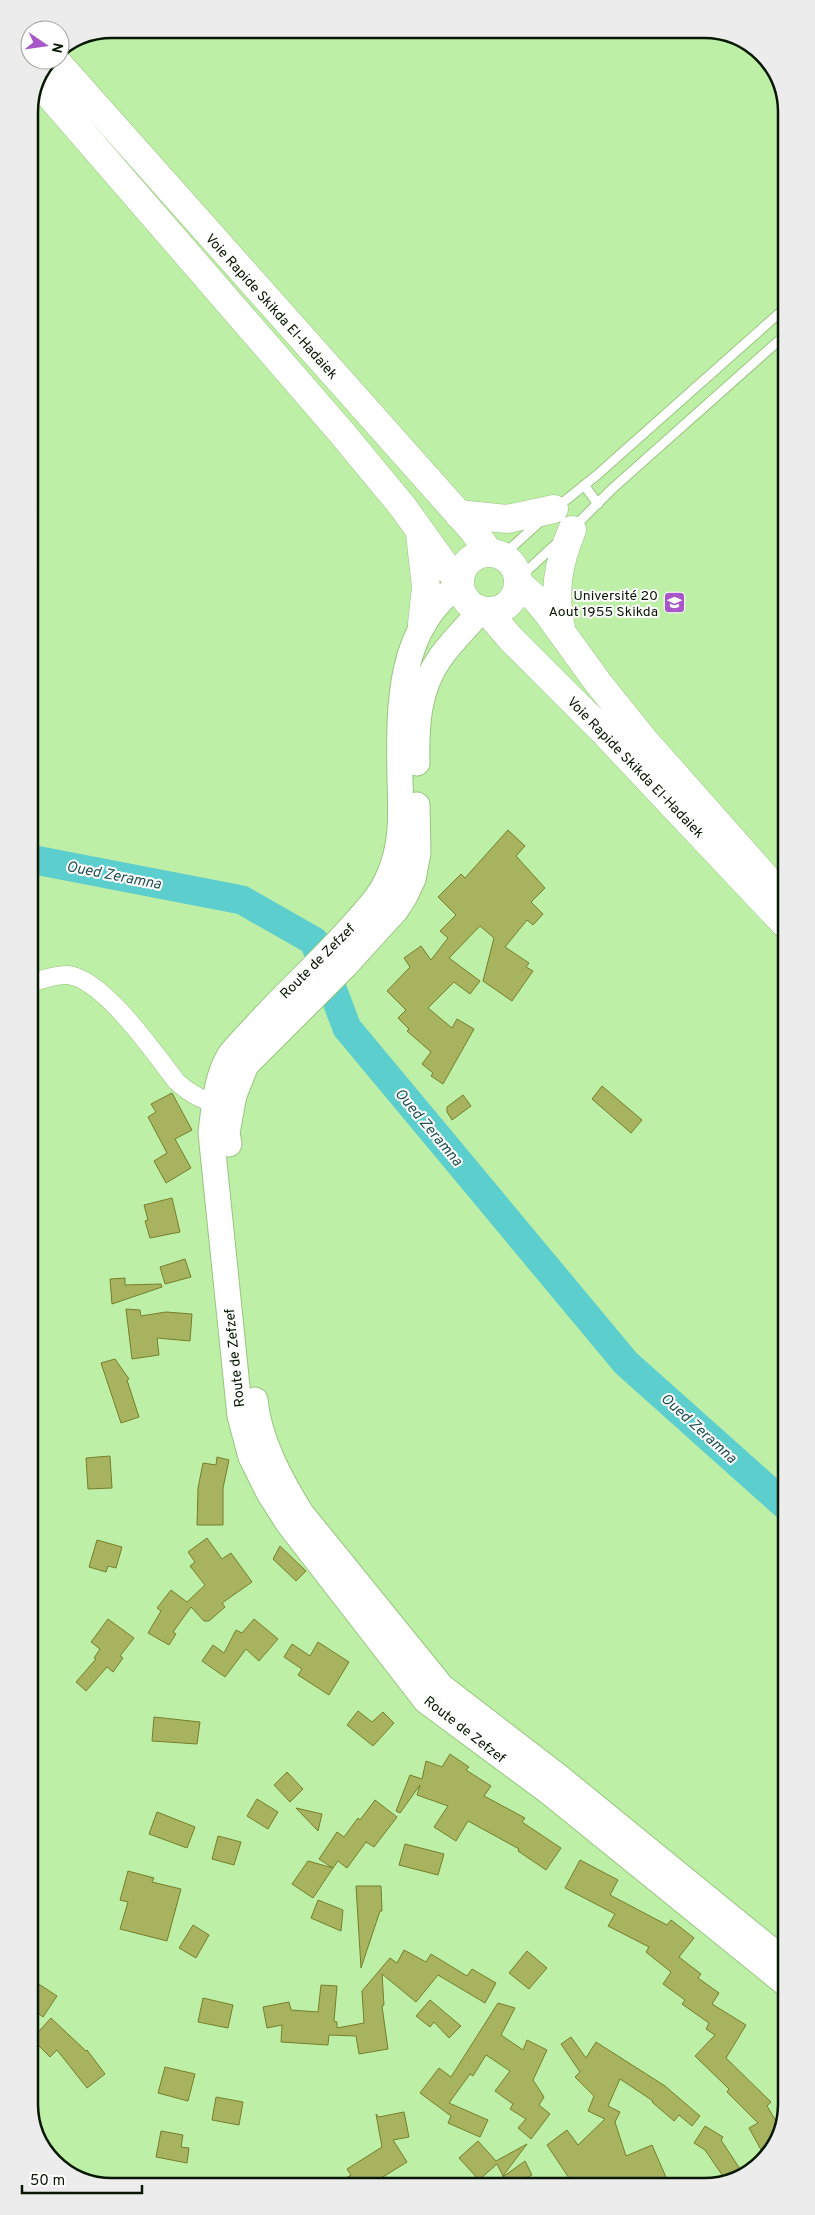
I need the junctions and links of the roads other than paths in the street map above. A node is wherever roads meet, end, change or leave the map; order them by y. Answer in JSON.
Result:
{"nodes":[{"id":1,"x":64,"y":70,"type":"edge"},
{"id":2,"x":42,"y":87,"type":"edge"},
{"id":3,"x":778,"y":314,"type":"edge"},
{"id":4,"x":778,"y":341,"type":"edge"},
{"id":5,"x":584,"y":485,"type":"junction"},
{"id":6,"x":598,"y":504,"type":"junction"},
{"id":7,"x":554,"y":509,"type":"junction"},
{"id":8,"x":458,"y":514,"type":"junction"},
{"id":9,"x":419,"y":530,"type":"junction"},
{"id":10,"x":572,"y":530,"type":"junction"},
{"id":11,"x":496,"y":554,"type":"junction"},
{"id":12,"x":518,"y":581,"type":"junction"},
{"id":13,"x":460,"y":582,"type":"junction"},
{"id":14,"x":484,"y":610,"type":"junction"},
{"id":15,"x":422,"y":624,"type":"junction"},
{"id":16,"x":562,"y":635,"type":"junction"},
{"id":17,"x":778,"y":891,"type":"edge"},
{"id":18,"x":778,"y":918,"type":"edge"},
{"id":19,"x":339,"y":958,"type":"junction"},
{"id":20,"x":38,"y":981,"type":"edge"},
{"id":21,"x":223,"y":1105,"type":"junction"},
{"id":22,"x":778,"y":1955,"type":"edge"},
{"id":23,"x":778,"y":1978,"type":"edge"}],
"edges":[{"from":1,"to":8,"type":"highway","name":"Voie Rapide Skikda El-Hadaiek"},
{"from":2,"to":9,"type":"highway","name":"Voie Rapide Skikda El-Hadaiek"},
{"from":3,"to":5,"type":"lane"},
{"from":4,"to":6,"type":"lane"},
{"from":5,"to":6,"type":"lane"},
{"from":5,"to":7,"type":"lane"},
{"from":6,"to":10,"type":"lane"},
{"from":7,"to":8,"type":"highway"},
{"from":7,"to":11,"type":"lane"},
{"from":8,"to":11,"type":"highway","name":"Voie Rapide Skikda El-Hadaiek"},
{"from":9,"to":13,"type":"highway","name":"Voie Rapide Skikda El-Hadaiek"},
{"from":9,"to":15,"type":"highway"},
{"from":10,"to":12,"type":"lane"},
{"from":10,"to":16,"type":"highway"},
{"from":11,"to":12,"type":"highway","name":"Voie Rapide Skikda El-Hadaiek"},
{"from":11,"to":13,"type":"highway"},
{"from":12,"to":14,"type":"highway"},
{"from":12,"to":16,"type":"highway","name":"Voie Rapide Skikda El-Hadaiek"},
{"from":13,"to":14,"type":"highway","name":"Voie Rapide Skikda El-Hadaiek"},
{"from":13,"to":15,"type":"main road","name":"Route de Zefzef"},
{"from":14,"to":18,"type":"highway","name":"Voie Rapide Skikda El-Hadaiek"},
{"from":14,"to":19,"type":"main road","name":"Route de Zefzef"},
{"from":15,"to":19,"type":"main road","name":"Route de Zefzef"},
{"from":16,"to":17,"type":"highway","name":"Voie Rapide Skikda El-Hadaiek"},
{"from":19,"to":21,"type":"main road","name":"Route de Zefzef"},
{"from":20,"to":21,"type":"street"},
{"from":21,"to":22,"type":"main road","name":"Route de Zefzef"},
{"from":21,"to":23,"type":"main road","name":"Route de Zefzef"}]}
